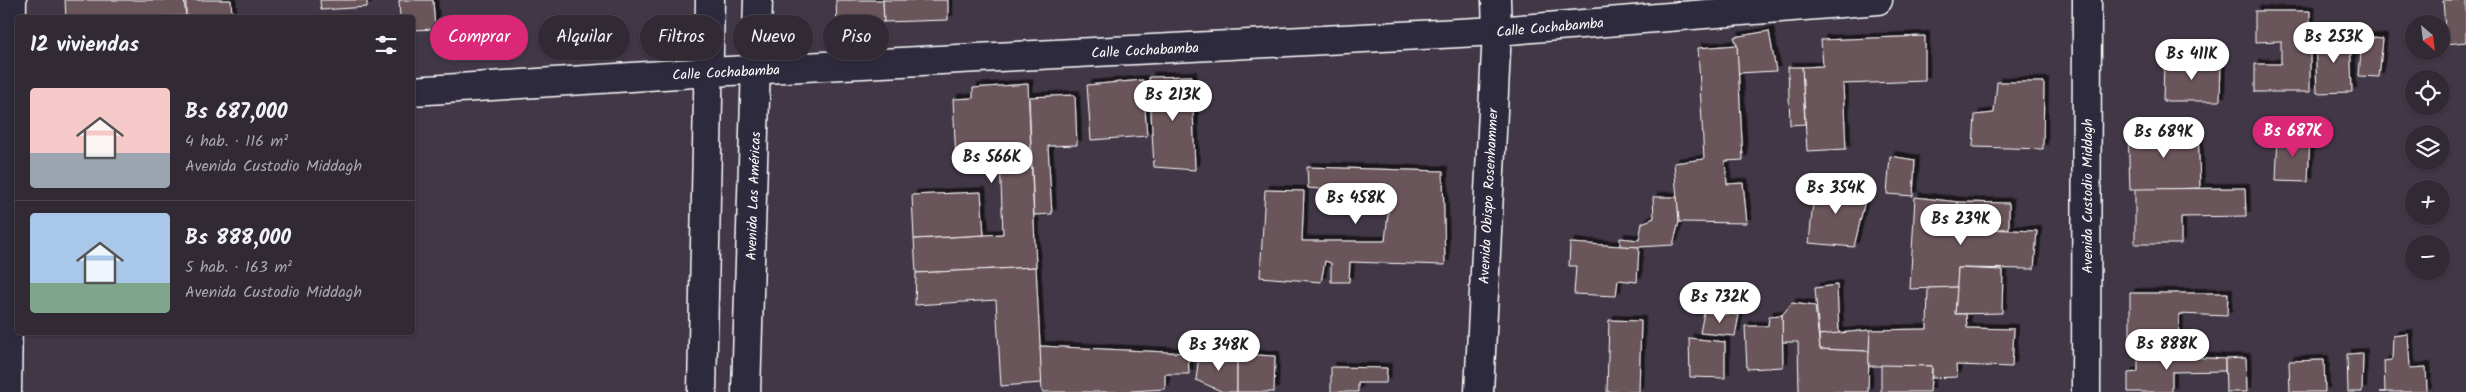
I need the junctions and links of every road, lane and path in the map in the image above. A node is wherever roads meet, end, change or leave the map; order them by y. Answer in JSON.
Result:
{"nodes":[{"id":1,"x":12,"y":0,"type":"edge"},
{"id":2,"x":710,"y":0,"type":"edge"},
{"id":3,"x":758,"y":0,"type":"edge"},
{"id":4,"x":1496,"y":0,"type":"edge"},
{"id":5,"x":1878,"y":0,"type":"edge"},
{"id":6,"x":2087,"y":0,"type":"edge"},
{"id":7,"x":1497,"y":31,"type":"junction"},
{"id":8,"x":757,"y":71,"type":"junction"},
{"id":9,"x":710,"y":72,"type":"junction"},
{"id":10,"x":415,"y":92,"type":"edge"},
{"id":11,"x":15,"y":118,"type":"edge"},
{"id":12,"x":8,"y":392,"type":"edge"},
{"id":13,"x":702,"y":392,"type":"edge"},
{"id":14,"x":746,"y":392,"type":"edge"},
{"id":15,"x":1478,"y":392,"type":"edge"},
{"id":16,"x":2086,"y":392,"type":"edge"}],
"edges":[{"from":1,"to":11,"type":"street"},
{"from":2,"to":9,"type":"street"},
{"from":3,"to":8,"type":"street","name":"Avenida Las Américas"},
{"from":4,"to":7,"type":"street","name":"Avenida Obispo Rosenhammer"},
{"from":5,"to":7,"type":"street","name":"Calle Cochabamba"},
{"from":6,"to":16,"type":"street","name":"Avenida Custodio Middagh"},
{"from":7,"to":8,"type":"street","name":"Calle Cochabamba"},
{"from":7,"to":15,"type":"street","name":"Avenida Obispo Rosenhammer"},
{"from":8,"to":9,"type":"street","name":"Calle Cochabamba"},
{"from":8,"to":14,"type":"street","name":"Avenida Las Américas"},
{"from":9,"to":10,"type":"street","name":"Calle Cochabamba"},
{"from":9,"to":13,"type":"street"},
{"from":11,"to":12,"type":"street"}]}
